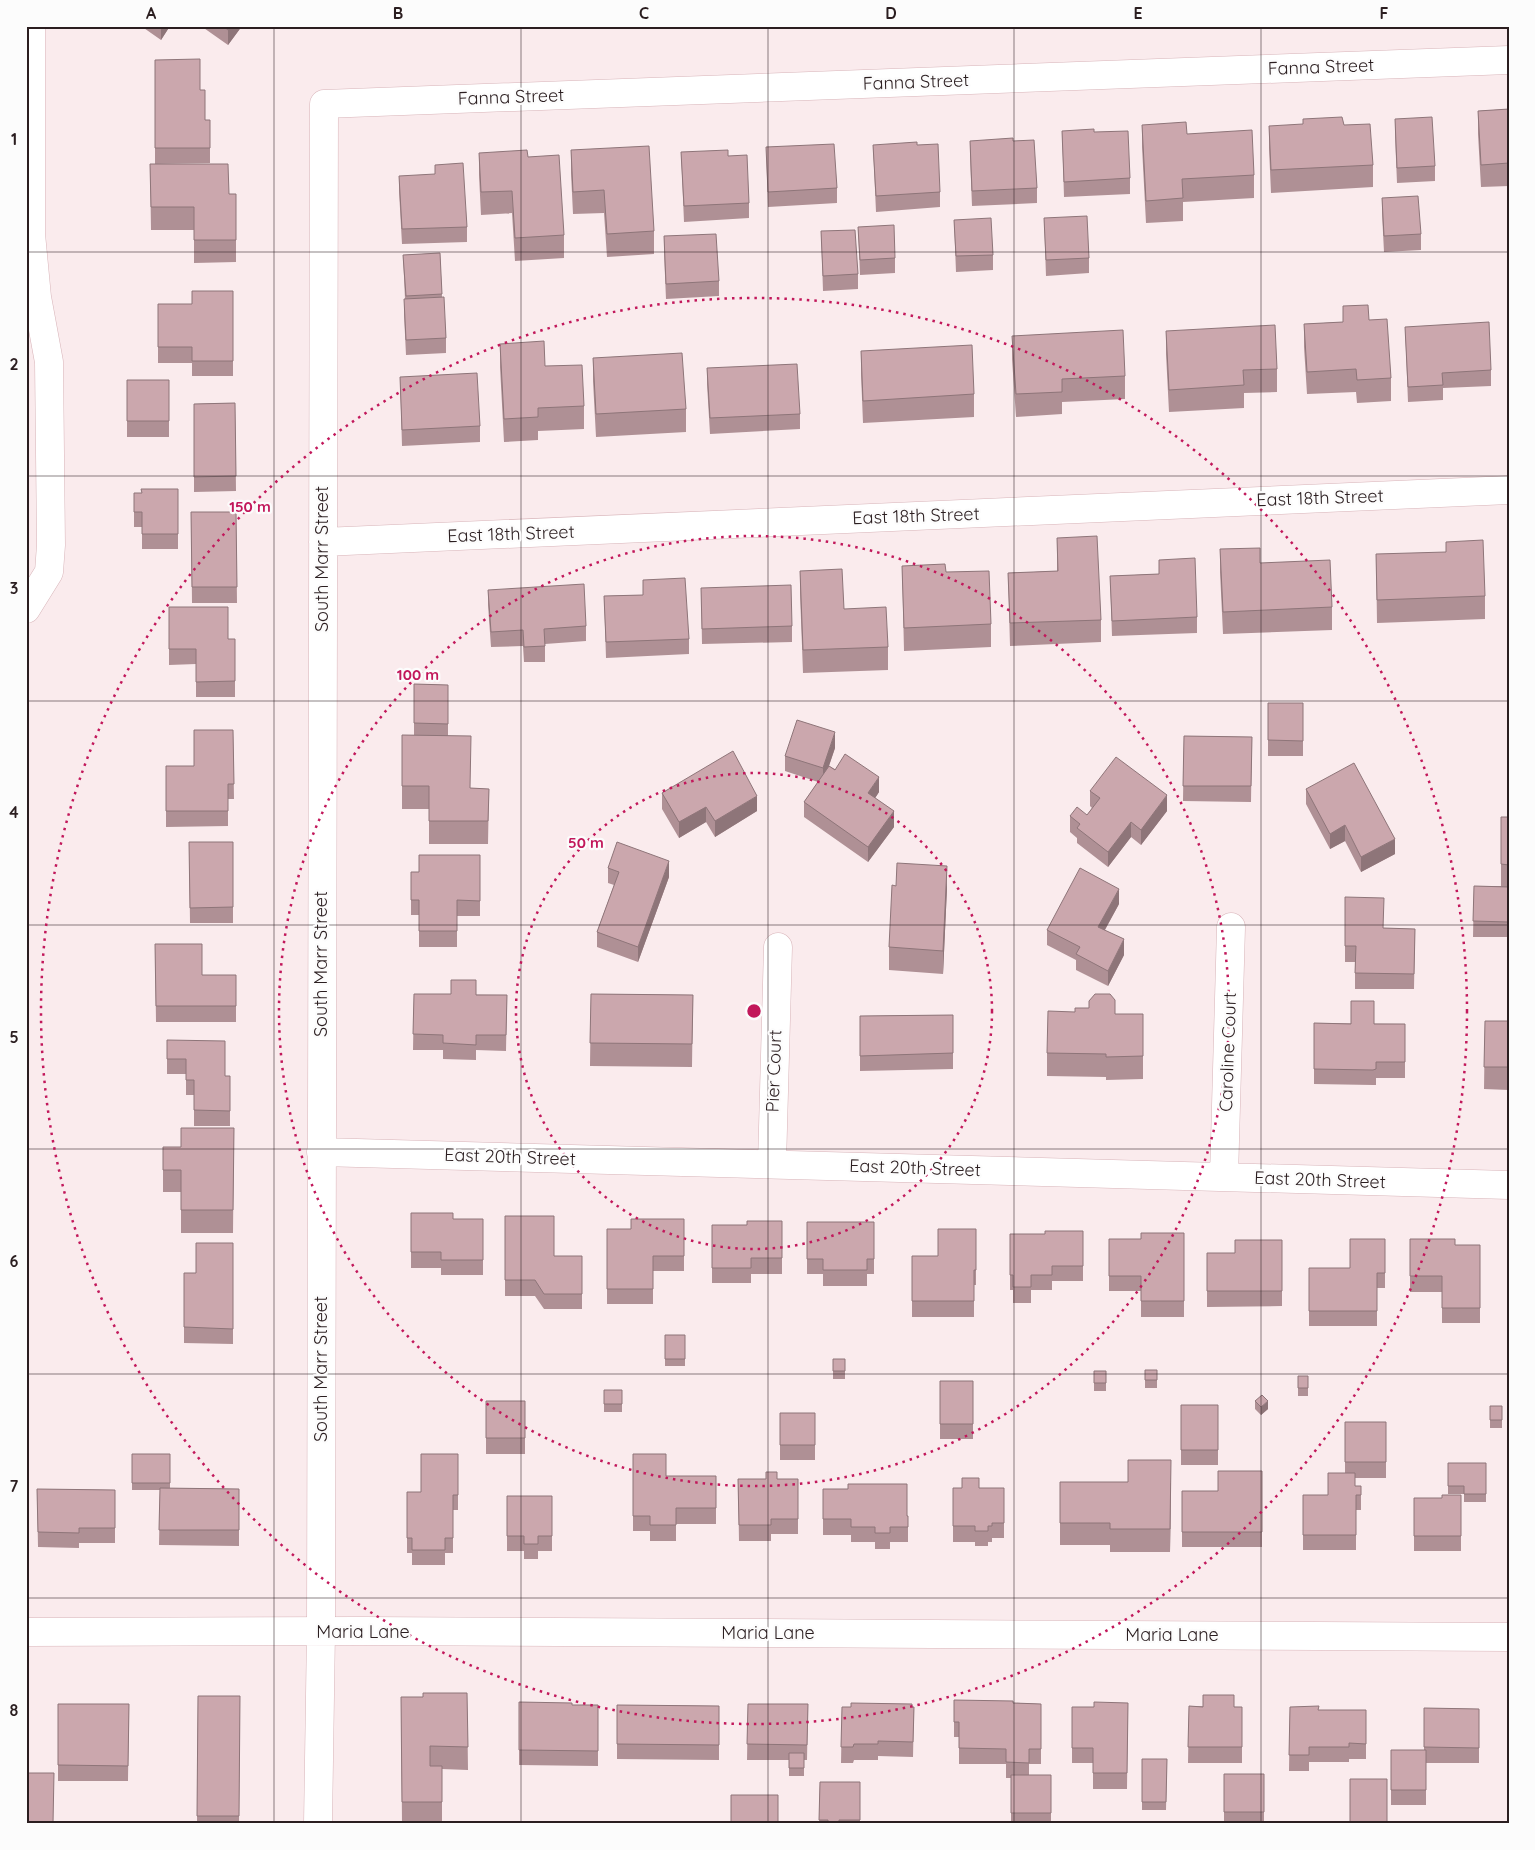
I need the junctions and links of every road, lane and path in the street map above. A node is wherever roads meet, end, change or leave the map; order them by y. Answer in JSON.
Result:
{"nodes":[{"id":1,"x":31,"y":26,"type":"edge"},
{"id":2,"x":1509,"y":60,"type":"edge"},
{"id":3,"x":324,"y":104,"type":"joint"},
{"id":4,"x":38,"y":364,"type":"edge"},
{"id":5,"x":1509,"y":490,"type":"edge"},
{"id":6,"x":322,"y":542,"type":"junction"},
{"id":7,"x":26,"y":609,"type":"edge"},
{"id":8,"x":1231,"y":927,"type":"dead end"},
{"id":9,"x":778,"y":947,"type":"dead end"},
{"id":10,"x":321,"y":1152,"type":"junction"},
{"id":11,"x":772,"y":1164,"type":"junction"},
{"id":12,"x":1224,"y":1177,"type":"junction"},
{"id":13,"x":1509,"y":1185,"type":"edge"},
{"id":14,"x":321,"y":1631,"type":"junction"},
{"id":15,"x":26,"y":1632,"type":"edge"},
{"id":16,"x":1509,"y":1637,"type":"edge"},
{"id":17,"x":318,"y":1824,"type":"edge"}],
"edges":[{"from":1,"to":4,"type":"street"},
{"from":2,"to":3,"type":"street","name":"Fanna Street"},
{"from":3,"to":6,"type":"street","name":"South Marr Street"},
{"from":4,"to":7,"type":"street"},
{"from":5,"to":6,"type":"street","name":"East 18th Street"},
{"from":6,"to":10,"type":"street","name":"South Marr Street"},
{"from":8,"to":12,"type":"street","name":"Caroline Court"},
{"from":9,"to":11,"type":"street","name":"Pier Court"},
{"from":10,"to":11,"type":"street","name":"East 20th Street"},
{"from":10,"to":14,"type":"street","name":"South Marr Street"},
{"from":11,"to":12,"type":"street","name":"East 20th Street"},
{"from":12,"to":13,"type":"street","name":"East 20th Street"},
{"from":14,"to":15,"type":"street","name":"Maria Lane"},
{"from":14,"to":16,"type":"street","name":"Maria Lane"},
{"from":14,"to":17,"type":"street","name":"South Marr Street"}]}
